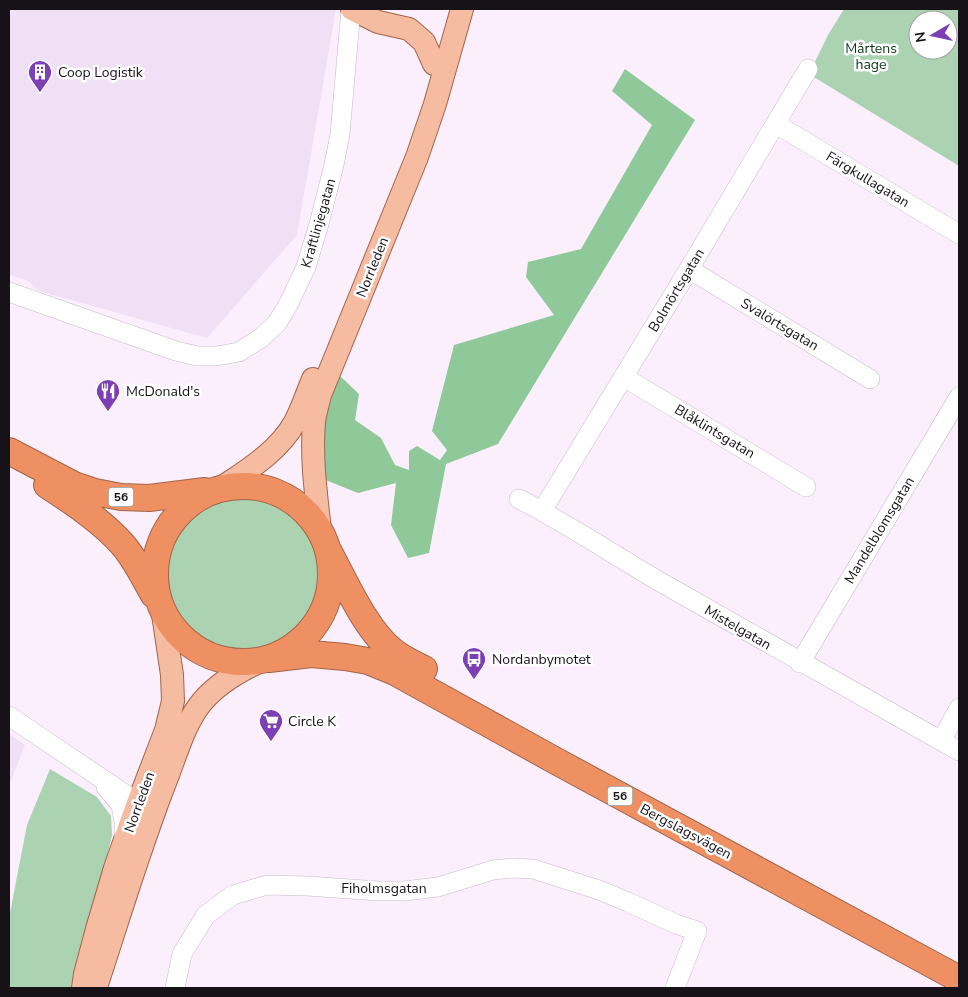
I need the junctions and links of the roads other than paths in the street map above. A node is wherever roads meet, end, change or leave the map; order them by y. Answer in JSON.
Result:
{"nodes":[{"id":1,"x":351,"y":9,"type":"edge"},
{"id":2,"x":450,"y":9,"type":"edge"},
{"id":3,"x":462,"y":9,"type":"edge"},
{"id":4,"x":434,"y":64,"type":"junction"},
{"id":5,"x":808,"y":69,"type":"dead end"},
{"id":6,"x":776,"y":124,"type":"junction"},
{"id":7,"x":959,"y":234,"type":"edge"},
{"id":8,"x":689,"y":269,"type":"junction"},
{"id":9,"x":9,"y":292,"type":"edge"},
{"id":10,"x":624,"y":377,"type":"junction"},
{"id":11,"x":870,"y":379,"type":"dead end"},
{"id":12,"x":958,"y":404,"type":"edge"},
{"id":13,"x":9,"y":451,"type":"edge"},
{"id":14,"x":9,"y":465,"type":"edge"},
{"id":15,"x":806,"y":487,"type":"dead end"},
{"id":16,"x":217,"y":489,"type":"junction"},
{"id":17,"x":519,"y":499,"type":"dead end"},
{"id":18,"x":542,"y":511,"type":"junction"},
{"id":19,"x":325,"y":541,"type":"junction"},
{"id":20,"x":162,"y":609,"type":"junction"},
{"id":21,"x":265,"y":660,"type":"junction"},
{"id":22,"x":800,"y":663,"type":"junction"},
{"id":23,"x":959,"y":708,"type":"edge"},
{"id":24,"x":9,"y":716,"type":"edge"},
{"id":25,"x":941,"y":740,"type":"junction"},
{"id":26,"x":959,"y":751,"type":"edge"},
{"id":27,"x":96,"y":775,"type":"junction"},
{"id":28,"x":146,"y":808,"type":"junction"},
{"id":29,"x":124,"y":842,"type":"junction"},
{"id":30,"x":959,"y":959,"type":"edge"},
{"id":31,"x":959,"y":979,"type":"edge"},
{"id":32,"x":83,"y":988,"type":"edge"},
{"id":33,"x":96,"y":988,"type":"edge"},
{"id":34,"x":175,"y":988,"type":"edge"},
{"id":35,"x":675,"y":988,"type":"edge"}],
"edges":[{"from":1,"to":4,"type":"main road"},
{"from":1,"to":9,"type":"street","name":"Kraftlinjegatan"},
{"from":2,"to":4,"type":"main road","name":"Norrleden"},
{"from":3,"to":19,"type":"main road","name":"Norrleden"},
{"from":4,"to":16,"type":"main road","name":"Norrleden"},
{"from":5,"to":6,"type":"street","name":"Bolmörtsgatan"},
{"from":6,"to":7,"type":"street","name":"Färgkullagatan"},
{"from":6,"to":8,"type":"street","name":"Bolmörtsgatan"},
{"from":8,"to":10,"type":"street","name":"Bolmörtsgatan"},
{"from":8,"to":11,"type":"street","name":"Svalörtsgatan"},
{"from":10,"to":15,"type":"street","name":"Blåklintsgatan"},
{"from":10,"to":18,"type":"street","name":"Bolmörtsgatan"},
{"from":12,"to":22,"type":"street","name":"Mandelblomsgatan"},
{"from":13,"to":16,"type":"highway","number":"56"},
{"from":14,"to":20,"type":"highway","number":"56"},
{"from":16,"to":19,"type":"highway","number":"56"},
{"from":16,"to":20,"type":"highway","number":"56"},
{"from":17,"to":18,"type":"street","name":"Mistelgatan"},
{"from":18,"to":22,"type":"street","name":"Mistelgatan"},
{"from":19,"to":21,"type":"highway","number":"56"},
{"from":19,"to":30,"type":"highway","name":"Bergslagsvägen","number":"56"},
{"from":20,"to":21,"type":"highway","number":"56"},
{"from":20,"to":28,"type":"main road","name":"Norrleden"},
{"from":21,"to":28,"type":"main road","name":"Norrleden"},
{"from":21,"to":31,"type":"highway","name":"Bergslagsvägen","number":"56"},
{"from":22,"to":25,"type":"street","name":"Mistelgatan"},
{"from":23,"to":25,"type":"street"},
{"from":24,"to":27,"type":"street"},
{"from":25,"to":26,"type":"street","name":"Mistelgatan"},
{"from":27,"to":28,"type":"street"},
{"from":27,"to":29,"type":"street"},
{"from":28,"to":29,"type":"main road","name":"Norrleden"},
{"from":28,"to":33,"type":"main road","name":"Norrleden"},
{"from":29,"to":32,"type":"main road","name":"Norrleden"},
{"from":34,"to":35,"type":"street","name":"Fiholmsgatan"}]}
